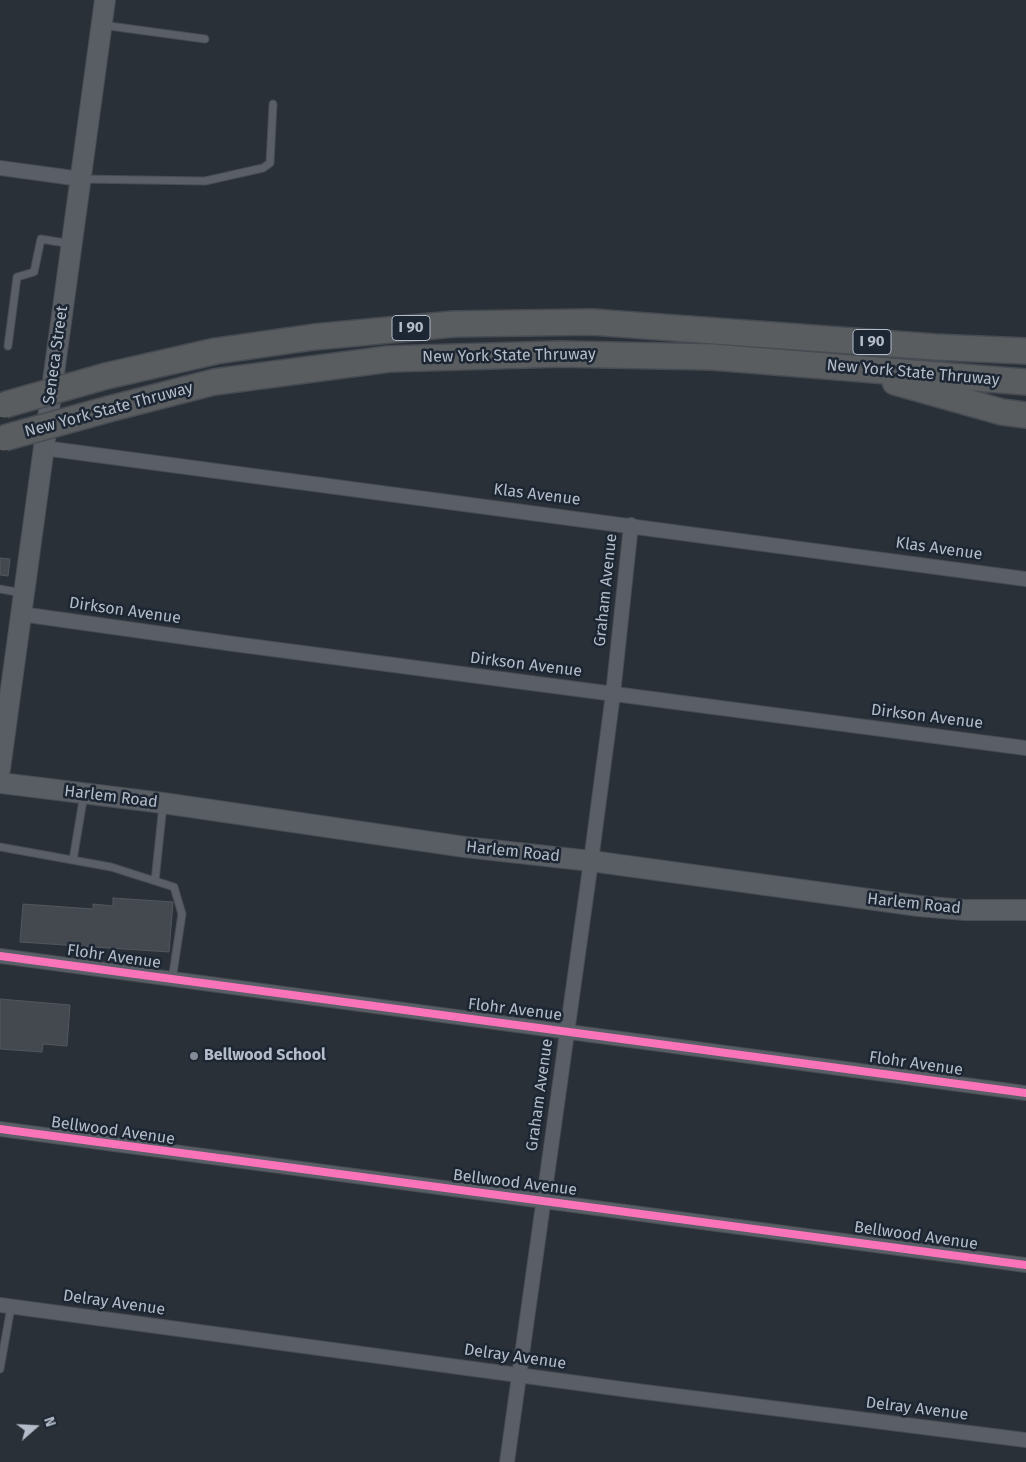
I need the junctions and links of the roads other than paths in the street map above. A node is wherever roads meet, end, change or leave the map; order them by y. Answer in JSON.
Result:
{"nodes":[{"id":1,"x":105,"y":0,"type":"edge"},
{"id":2,"x":102,"y":25,"type":"junction"},
{"id":3,"x":206,"y":40,"type":"dead end"},
{"id":4,"x":273,"y":104,"type":"dead end"},
{"id":5,"x":0,"y":168,"type":"edge"},
{"id":6,"x":81,"y":179,"type":"junction"},
{"id":7,"x":72,"y":244,"type":"junction"},
{"id":8,"x":8,"y":346,"type":"dead end"},
{"id":9,"x":1026,"y":352,"type":"edge"},
{"id":10,"x":834,"y":366,"type":"junction"},
{"id":11,"x":1026,"y":382,"type":"edge"},
{"id":12,"x":2,"y":405,"type":"edge"},
{"id":13,"x":1026,"y":415,"type":"edge"},
{"id":14,"x":2,"y":439,"type":"edge"},
{"id":15,"x":44,"y":448,"type":"junction"},
{"id":16,"x":631,"y":525,"type":"junction"},
{"id":17,"x":1026,"y":578,"type":"edge"},
{"id":18,"x":0,"y":588,"type":"edge"},
{"id":19,"x":24,"y":593,"type":"junction"},
{"id":20,"x":21,"y":614,"type":"junction"},
{"id":21,"x":612,"y":694,"type":"junction"},
{"id":22,"x":1026,"y":748,"type":"edge"},
{"id":23,"x":0,"y":769,"type":"edge"},
{"id":24,"x":0,"y":783,"type":"edge"},
{"id":25,"x":84,"y":794,"type":"junction"},
{"id":26,"x":163,"y":803,"type":"junction"},
{"id":27,"x":0,"y":848,"type":"edge"},
{"id":28,"x":73,"y":860,"type":"junction"},
{"id":29,"x":591,"y":861,"type":"junction"},
{"id":30,"x":155,"y":881,"type":"junction"},
{"id":31,"x":1026,"y":910,"type":"edge"},
{"id":32,"x":0,"y":956,"type":"edge"},
{"id":33,"x":172,"y":980,"type":"junction"},
{"id":34,"x":566,"y":1030,"type":"junction"},
{"id":35,"x":1026,"y":1093,"type":"edge"},
{"id":36,"x":0,"y":1129,"type":"edge"},
{"id":37,"x":544,"y":1201,"type":"junction"},
{"id":38,"x":1026,"y":1265,"type":"edge"},
{"id":39,"x":5,"y":1306,"type":"edge"},
{"id":40,"x":0,"y":1369,"type":"edge"},
{"id":41,"x":519,"y":1375,"type":"junction"},
{"id":42,"x":1026,"y":1440,"type":"edge"},
{"id":43,"x":507,"y":1462,"type":"edge"}],
"edges":[{"from":1,"to":2,"type":"main road","name":"Seneca Street"},
{"from":2,"to":3,"type":"lane"},
{"from":2,"to":6,"type":"main road","name":"Seneca Street"},
{"from":4,"to":6,"type":"lane"},
{"from":5,"to":6,"type":"street"},
{"from":6,"to":7,"type":"main road","name":"Seneca Street"},
{"from":7,"to":8,"type":"lane"},
{"from":7,"to":15,"type":"main road","name":"Seneca Street"},
{"from":9,"to":12,"type":"highway","name":"New York State Thruway","number":"I 90","bridge":true},
{"from":10,"to":11,"type":"highway","name":"New York State Thruway","number":"I 90"},
{"from":10,"to":13,"type":"highway"},
{"from":10,"to":14,"type":"highway","name":"New York State Thruway","number":"I 90","bridge":true},
{"from":15,"to":16,"type":"street","name":"Klas Avenue"},
{"from":15,"to":19,"type":"main road","name":"Seneca Street"},
{"from":16,"to":17,"type":"street","name":"Klas Avenue"},
{"from":16,"to":21,"type":"street","name":"Graham Avenue"},
{"from":18,"to":19,"type":"lane"},
{"from":19,"to":20,"type":"main road","name":"Seneca Street"},
{"from":20,"to":21,"type":"street","name":"Dirkson Avenue"},
{"from":20,"to":23,"type":"main road","name":"Seneca Street"},
{"from":21,"to":22,"type":"street","name":"Dirkson Avenue"},
{"from":21,"to":29,"type":"street","name":"Graham Avenue"},
{"from":24,"to":25,"type":"main road","name":"Harlem Road"},
{"from":25,"to":26,"type":"main road","name":"Harlem Road"},
{"from":25,"to":28,"type":"lane"},
{"from":26,"to":29,"type":"main road","name":"Harlem Road"},
{"from":26,"to":30,"type":"lane"},
{"from":27,"to":28,"type":"lane"},
{"from":28,"to":30,"type":"lane"},
{"from":29,"to":31,"type":"main road","name":"Harlem Road"},
{"from":29,"to":34,"type":"street","name":"Graham Avenue"},
{"from":30,"to":33,"type":"lane"},
{"from":32,"to":33,"type":"street","name":"Flohr Avenue"},
{"from":33,"to":34,"type":"street","name":"Flohr Avenue"},
{"from":34,"to":35,"type":"street","name":"Flohr Avenue"},
{"from":34,"to":37,"type":"street","name":"Graham Avenue"},
{"from":36,"to":37,"type":"street","name":"Bellwood Avenue"},
{"from":37,"to":38,"type":"street","name":"Bellwood Avenue"},
{"from":37,"to":41,"type":"street","name":"Graham Avenue"},
{"from":39,"to":40,"type":"lane"},
{"from":39,"to":41,"type":"street","name":"Delray Avenue"},
{"from":41,"to":42,"type":"street","name":"Delray Avenue"},
{"from":41,"to":43,"type":"street","name":"Graham Avenue"}]}
